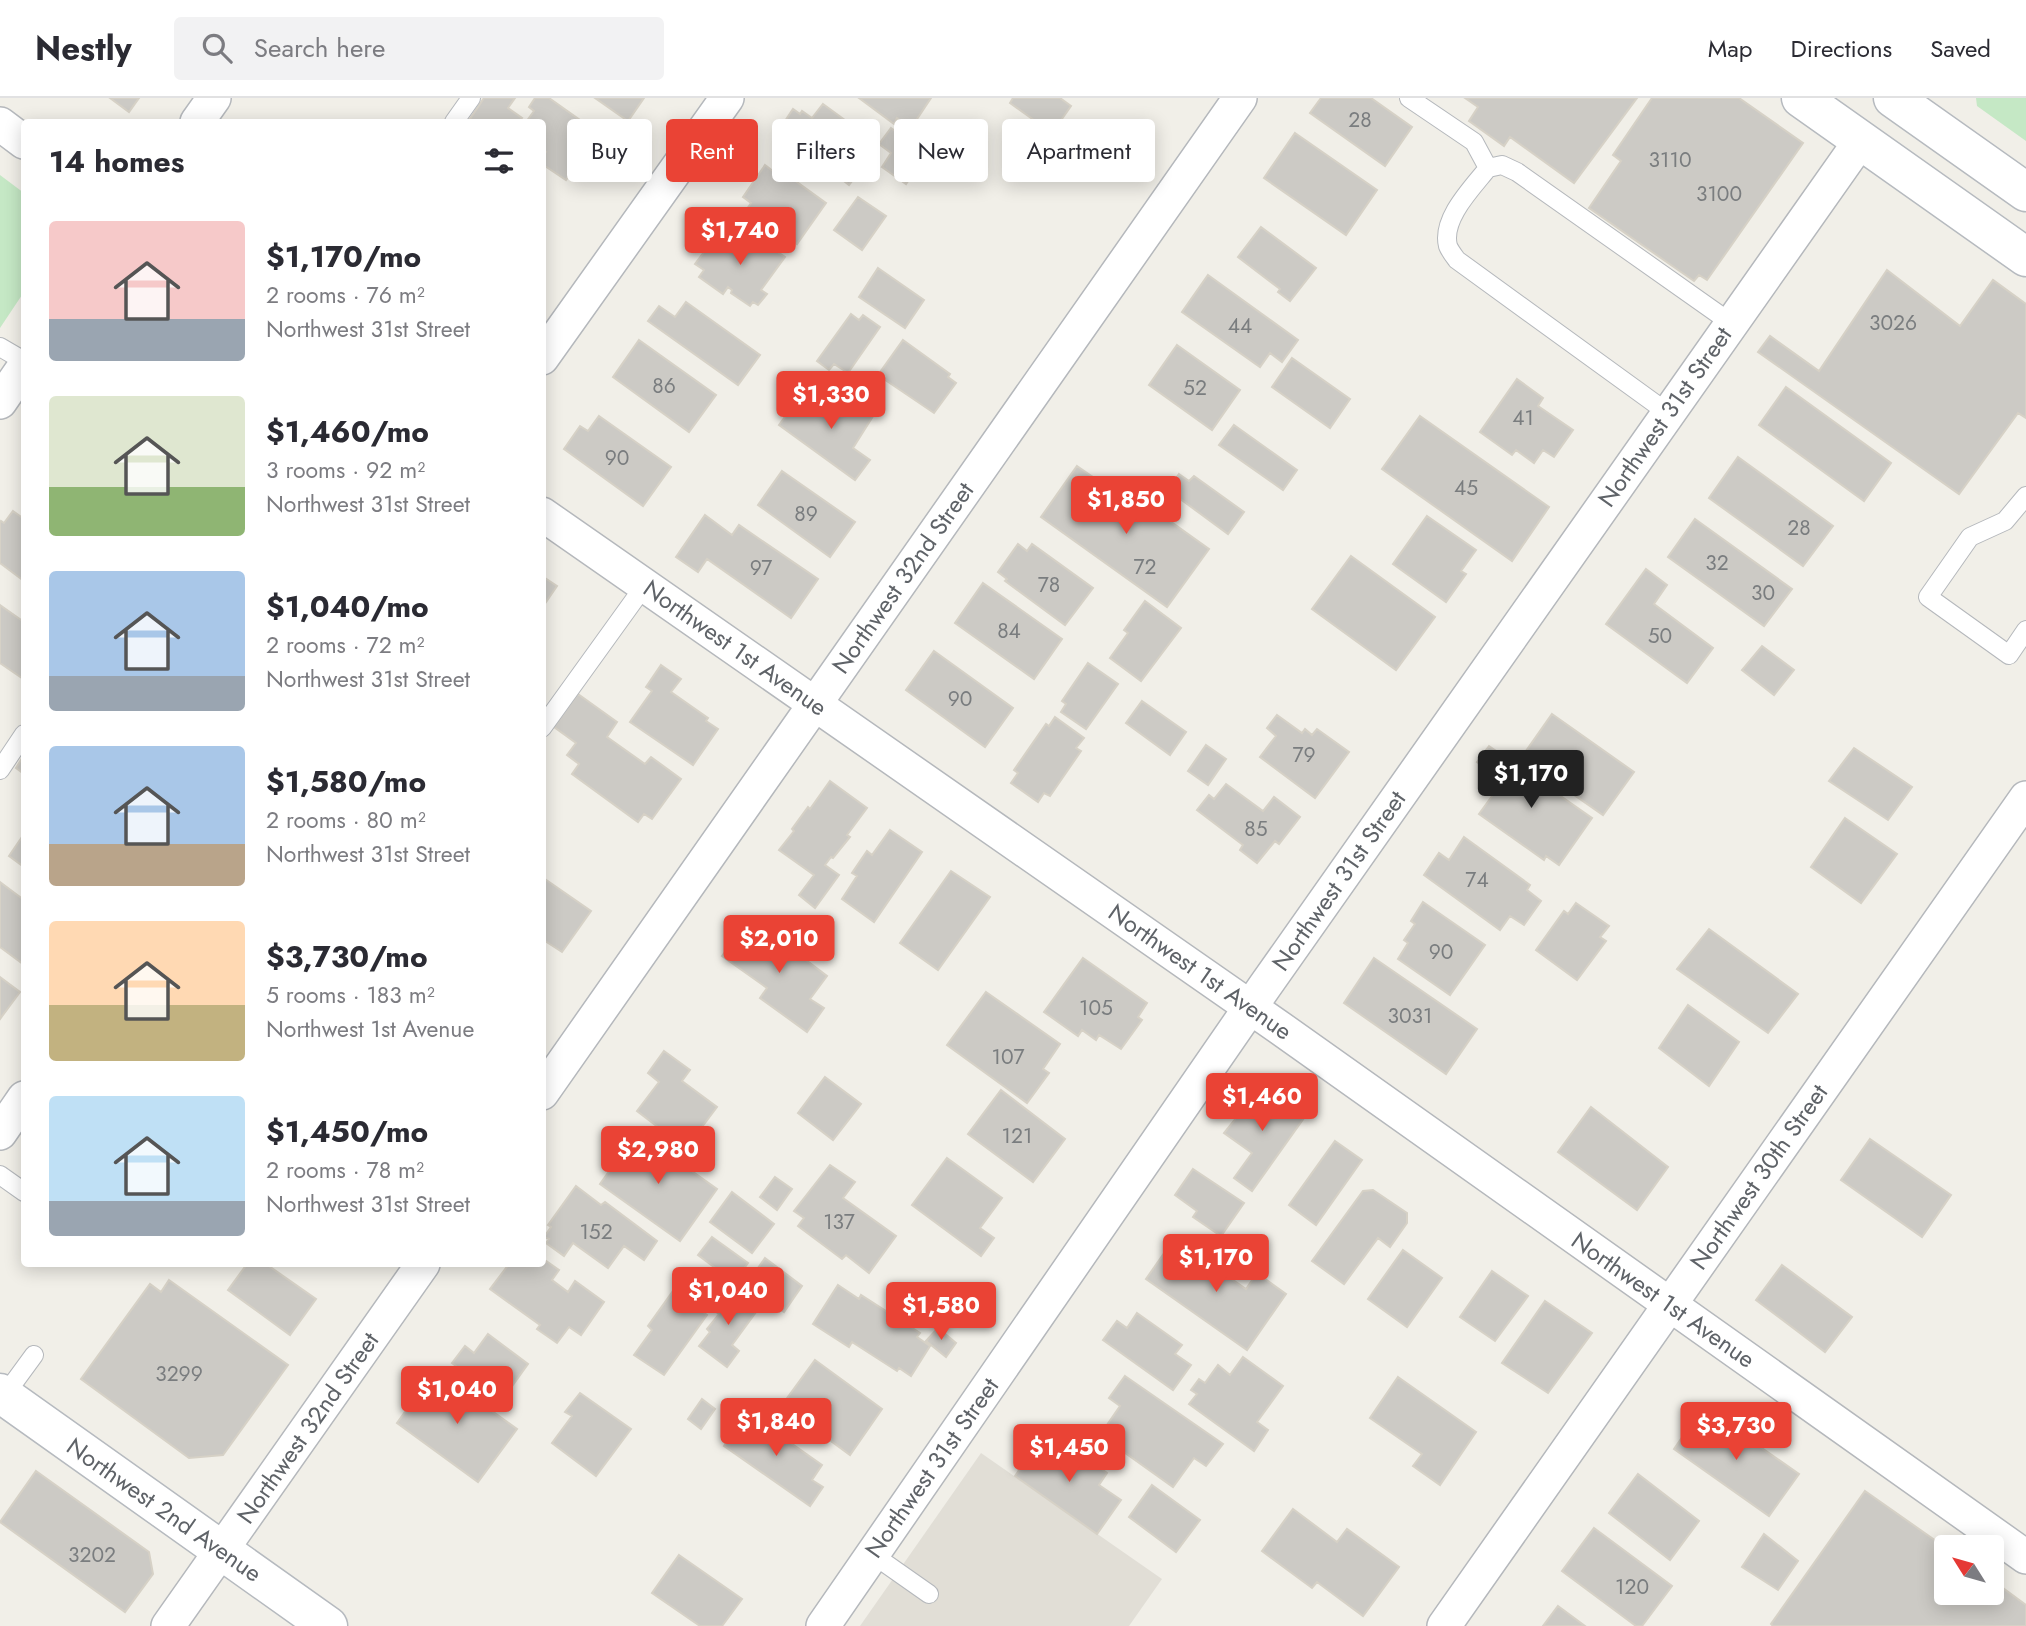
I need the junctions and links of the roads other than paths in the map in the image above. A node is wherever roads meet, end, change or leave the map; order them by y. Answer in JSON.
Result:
{"nodes":[{"id":1,"x":214,"y":98,"type":"edge"},
{"id":2,"x":471,"y":98,"type":"edge"},
{"id":3,"x":727,"y":98,"type":"edge"},
{"id":4,"x":1240,"y":98,"type":"edge"},
{"id":5,"x":1409,"y":98,"type":"edge"},
{"id":6,"x":1801,"y":98,"type":"edge"},
{"id":7,"x":1893,"y":98,"type":"edge"},
{"id":8,"x":199,"y":119,"type":"edge"},
{"id":9,"x":456,"y":119,"type":"edge"},
{"id":10,"x":0,"y":124,"type":"edge"},
{"id":11,"x":21,"y":140,"type":"edge"},
{"id":12,"x":1861,"y":140,"type":"junction"},
{"id":13,"x":1488,"y":168,"type":"junction"},
{"id":14,"x":2026,"y":192,"type":"edge"},
{"id":15,"x":2026,"y":225,"type":"edge"},
{"id":16,"x":2026,"y":257,"type":"edge"},
{"id":17,"x":1731,"y":323,"type":"junction"},
{"id":18,"x":0,"y":347,"type":"edge"},
{"id":19,"x":546,"y":352,"type":"edge"},
{"id":20,"x":21,"y":358,"type":"edge"},
{"id":21,"x":21,"y":371,"type":"edge"},
{"id":22,"x":0,"y":402,"type":"edge"},
{"id":23,"x":1668,"y":413,"type":"junction"},
{"id":24,"x":2026,"y":496,"type":"edge"},
{"id":25,"x":546,"y":517,"type":"edge"},
{"id":26,"x":645,"y":585,"type":"junction"},
{"id":27,"x":2026,"y":631,"type":"edge"},
{"id":28,"x":815,"y":704,"type":"junction"},
{"id":29,"x":546,"y":722,"type":"edge"},
{"id":30,"x":21,"y":738,"type":"edge"},
{"id":31,"x":0,"y":770,"type":"edge"},
{"id":32,"x":2026,"y":798,"type":"edge"},
{"id":33,"x":1250,"y":1007,"type":"junction"},
{"id":34,"x":546,"y":1087,"type":"edge"},
{"id":35,"x":21,"y":1102,"type":"edge"},
{"id":36,"x":0,"y":1133,"type":"edge"},
{"id":37,"x":0,"y":1175,"type":"edge"},
{"id":38,"x":21,"y":1190,"type":"edge"},
{"id":39,"x":421,"y":1267,"type":"edge"},
{"id":40,"x":1669,"y":1305,"type":"junction"},
{"id":41,"x":34,"y":1355,"type":"dead end"},
{"id":42,"x":2,"y":1395,"type":"edge"},
{"id":43,"x":222,"y":1550,"type":"junction"},
{"id":44,"x":872,"y":1554,"type":"junction"},
{"id":45,"x":2026,"y":1557,"type":"edge"},
{"id":46,"x":929,"y":1594,"type":"dead end"},
{"id":47,"x":168,"y":1626,"type":"edge"},
{"id":48,"x":328,"y":1626,"type":"edge"},
{"id":49,"x":823,"y":1626,"type":"edge"},
{"id":50,"x":1444,"y":1626,"type":"edge"}],
"edges":[{"from":1,"to":8,"type":"street"},
{"from":2,"to":9,"type":"lane"},
{"from":3,"to":19,"type":"street"},
{"from":4,"to":28,"type":"street","name":"Northwest 32nd Street"},
{"from":5,"to":13,"type":"lane"},
{"from":6,"to":12,"type":"main road"},
{"from":7,"to":14,"type":"main road"},
{"from":10,"to":11,"type":"street"},
{"from":12,"to":15,"type":"main road"},
{"from":12,"to":16,"type":"main road"},
{"from":12,"to":17,"type":"street","name":"Northwest 31st Street"},
{"from":13,"to":17,"type":"lane"},
{"from":13,"to":23,"type":"lane"},
{"from":17,"to":23,"type":"street","name":"Northwest 31st Street"},
{"from":18,"to":20,"type":"lane"},
{"from":21,"to":22,"type":"street"},
{"from":23,"to":33,"type":"street","name":"Northwest 31st Street"},
{"from":24,"to":27,"type":"lane"},
{"from":25,"to":26,"type":"street","name":"Northwest 1st Avenue"},
{"from":26,"to":28,"type":"street","name":"Northwest 1st Avenue"},
{"from":26,"to":29,"type":"lane"},
{"from":28,"to":33,"type":"street","name":"Northwest 1st Avenue"},
{"from":28,"to":34,"type":"street","name":"Northwest 32nd Street"},
{"from":30,"to":31,"type":"lane"},
{"from":32,"to":40,"type":"street","name":"Northwest 30th Street"},
{"from":33,"to":40,"type":"street","name":"Northwest 1st Avenue"},
{"from":33,"to":44,"type":"street","name":"Northwest 31st Street"},
{"from":35,"to":36,"type":"street"},
{"from":37,"to":38,"type":"lane"},
{"from":39,"to":43,"type":"street","name":"Northwest 32nd Street"},
{"from":40,"to":45,"type":"street","name":"Northwest 1st Avenue"},
{"from":40,"to":50,"type":"street","name":"Northwest 30th Street"},
{"from":41,"to":42,"type":"lane"},
{"from":42,"to":43,"type":"main road","name":"Northwest 2nd Avenue"},
{"from":43,"to":47,"type":"street","name":"Northwest 32nd Street"},
{"from":43,"to":48,"type":"main road","name":"Northwest 2nd Avenue"},
{"from":44,"to":46,"type":"lane"},
{"from":44,"to":49,"type":"street","name":"Northwest 31st Street"}]}
